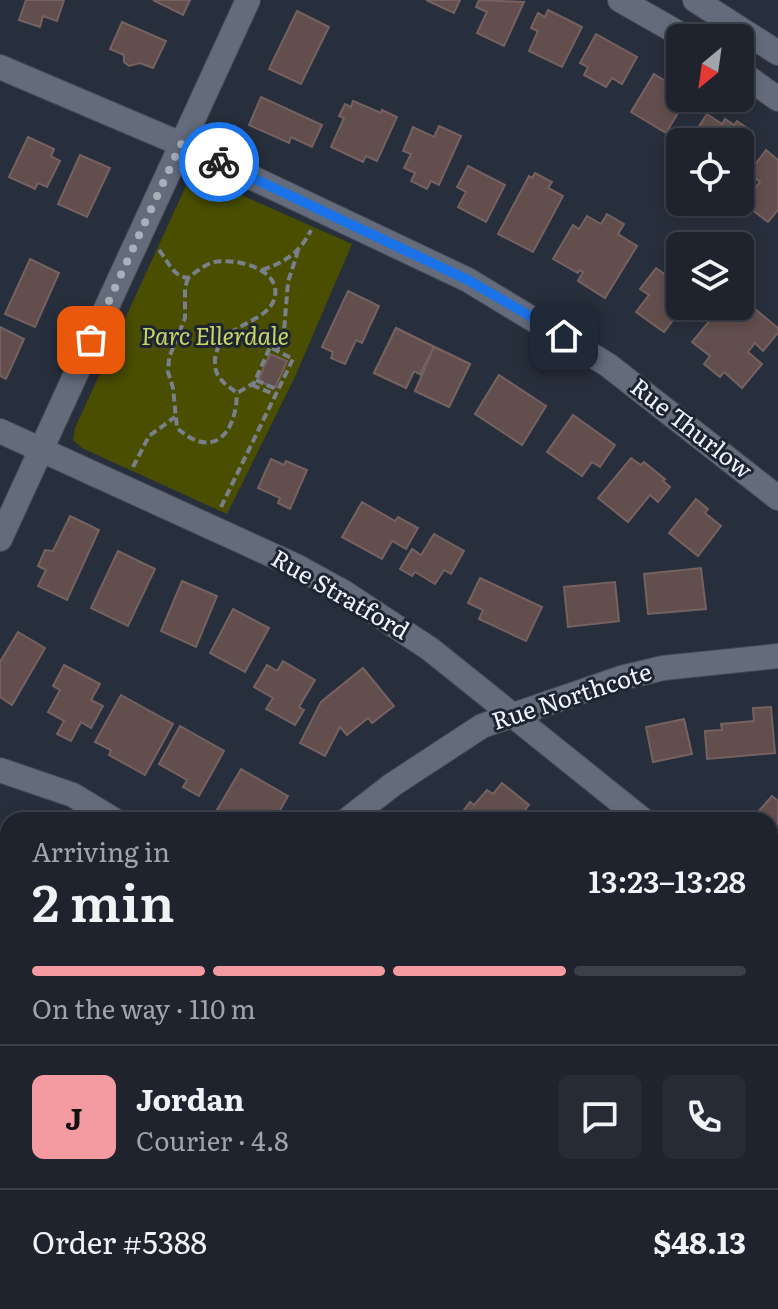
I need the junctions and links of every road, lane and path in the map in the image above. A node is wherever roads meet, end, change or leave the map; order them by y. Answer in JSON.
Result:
{"nodes":[{"id":1,"x":248,"y":0,"type":"edge"},
{"id":2,"x":620,"y":0,"type":"edge"},
{"id":3,"x":695,"y":0,"type":"edge"},
{"id":4,"x":666,"y":26,"type":"edge"},
{"id":5,"x":778,"y":53,"type":"edge"},
{"id":6,"x":0,"y":67,"type":"edge"},
{"id":7,"x":754,"y":82,"type":"edge"},
{"id":8,"x":778,"y":99,"type":"edge"},
{"id":9,"x":181,"y":144,"type":"junction"},
{"id":10,"x":313,"y":224,"type":"dead end"},
{"id":11,"x":155,"y":247,"type":"dead end"},
{"id":12,"x":300,"y":253,"type":"junction"},
{"id":13,"x":262,"y":270,"type":"junction"},
{"id":14,"x":188,"y":278,"type":"junction"},
{"id":15,"x":277,"y":351,"type":"junction"},
{"id":16,"x":254,"y":382,"type":"junction"},
{"id":17,"x":237,"y":393,"type":"junction"},
{"id":18,"x":277,"y":393,"type":"junction"},
{"id":19,"x":175,"y":417,"type":"junction"},
{"id":20,"x":0,"y":431,"type":"edge"},
{"id":21,"x":42,"y":449,"type":"junction"},
{"id":22,"x":130,"y":473,"type":"dead end"},
{"id":23,"x":778,"y":498,"type":"edge"},
{"id":24,"x":218,"y":513,"type":"dead end"},
{"id":25,"x":0,"y":539,"type":"edge"},
{"id":26,"x":778,"y":656,"type":"edge"},
{"id":27,"x":512,"y":715,"type":"junction"},
{"id":28,"x":0,"y":770,"type":"edge"},
{"id":29,"x":101,"y":812,"type":"edge"},
{"id":30,"x":357,"y":812,"type":"edge"},
{"id":31,"x":633,"y":812,"type":"edge"}],
"edges":[{"from":1,"to":9,"type":"street"},
{"from":2,"to":4,"type":"street"},
{"from":3,"to":5,"type":"street"},
{"from":6,"to":9,"type":"street","name":"Rue Thurlow"},
{"from":7,"to":8,"type":"street"},
{"from":9,"to":21,"type":"street"},
{"from":9,"to":23,"type":"street","name":"Rue Thurlow"},
{"from":10,"to":12,"type":"path"},
{"from":11,"to":14,"type":"path"},
{"from":12,"to":13,"type":"path"},
{"from":12,"to":15,"type":"path"},
{"from":13,"to":14,"type":"path"},
{"from":13,"to":17,"type":"path"},
{"from":14,"to":19,"type":"path"},
{"from":15,"to":16,"type":"path"},
{"from":15,"to":18,"type":"path"},
{"from":16,"to":17,"type":"path"},
{"from":16,"to":18,"type":"path"},
{"from":17,"to":19,"type":"path"},
{"from":18,"to":24,"type":"path"},
{"from":19,"to":22,"type":"path"},
{"from":20,"to":21,"type":"street","name":"Rue Stratford"},
{"from":21,"to":25,"type":"street"},
{"from":21,"to":27,"type":"street","name":"Rue Stratford"},
{"from":26,"to":27,"type":"street","name":"Rue Northcote"},
{"from":27,"to":30,"type":"street","name":"Rue Northcote"},
{"from":27,"to":31,"type":"street","name":"Rue Stratford"},
{"from":28,"to":29,"type":"street"}]}
